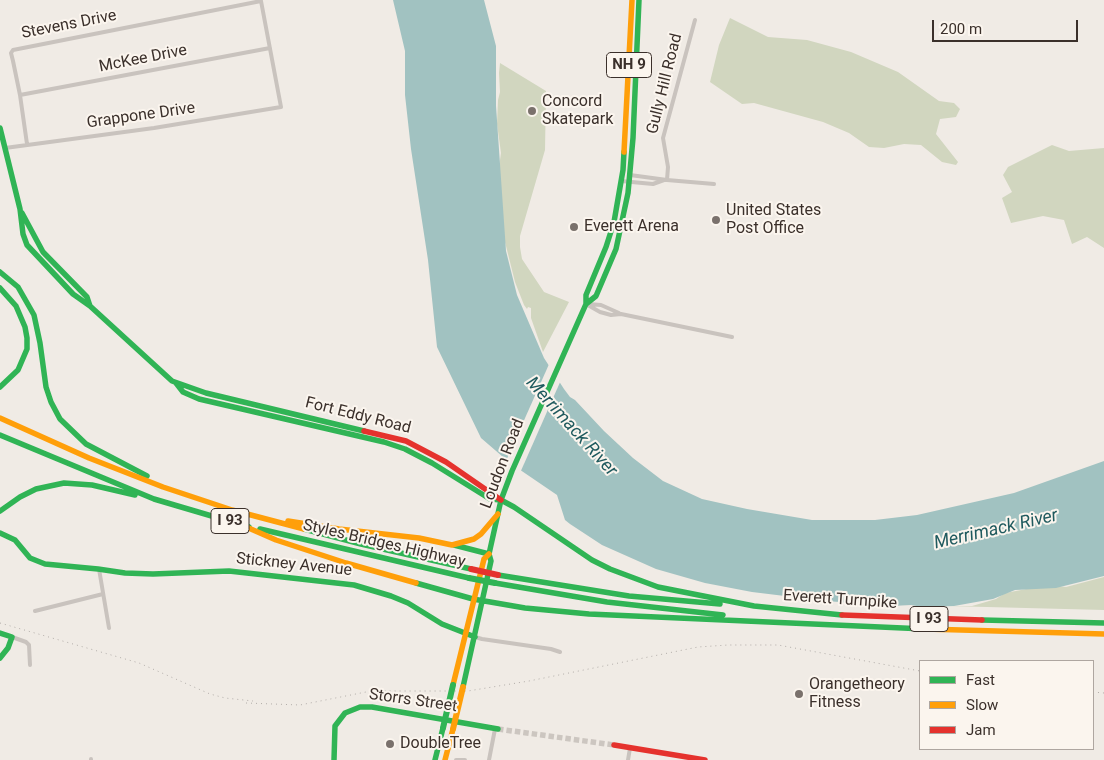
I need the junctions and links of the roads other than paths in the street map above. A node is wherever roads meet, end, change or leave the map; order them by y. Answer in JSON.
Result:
{"nodes":[{"id":1,"x":632,"y":0,"type":"edge"},
{"id":2,"x":639,"y":0,"type":"edge"},
{"id":3,"x":695,"y":20,"type":"dead end"},
{"id":4,"x":270,"y":48,"type":"junction"},
{"id":5,"x":20,"y":95,"type":"junction"},
{"id":6,"x":281,"y":106,"type":"joint"},
{"id":7,"x":0,"y":128,"type":"edge"},
{"id":8,"x":27,"y":144,"type":"junction"},
{"id":9,"x":5,"y":148,"type":"junction"},
{"id":10,"x":625,"y":177,"type":"junction"},
{"id":11,"x":665,"y":180,"type":"junction"},
{"id":12,"x":629,"y":182,"type":"junction"},
{"id":13,"x":714,"y":184,"type":"dead end"},
{"id":14,"x":0,"y":272,"type":"edge"},
{"id":15,"x":0,"y":288,"type":"edge"},
{"id":16,"x":586,"y":304,"type":"junction"},
{"id":17,"x":732,"y":337,"type":"dead end"},
{"id":18,"x":0,"y":387,"type":"edge"},
{"id":19,"x":0,"y":418,"type":"edge"},
{"id":20,"x":0,"y":435,"type":"edge"},
{"id":21,"x":163,"y":487,"type":"junction"},
{"id":22,"x":154,"y":499,"type":"junction"},
{"id":23,"x":501,"y":500,"type":"junction"},
{"id":24,"x":232,"y":510,"type":"junction"},
{"id":25,"x":0,"y":511,"type":"edge"},
{"id":26,"x":498,"y":514,"type":"junction"},
{"id":27,"x":244,"y":526,"type":"junction"},
{"id":28,"x":0,"y":533,"type":"edge"},
{"id":29,"x":452,"y":545,"type":"junction"},
{"id":30,"x":489,"y":554,"type":"junction"},
{"id":31,"x":98,"y":569,"type":"junction"},
{"id":32,"x":103,"y":594,"type":"junction"},
{"id":33,"x":473,"y":599,"type":"junction"},
{"id":34,"x":482,"y":601,"type":"junction"},
{"id":35,"x":754,"y":606,"type":"junction"},
{"id":36,"x":34,"y":611,"type":"dead end"},
{"id":37,"x":777,"y":622,"type":"junction"},
{"id":38,"x":1104,"y":623,"type":"edge"},
{"id":39,"x":109,"y":628,"type":"dead end"},
{"id":40,"x":0,"y":633,"type":"edge"},
{"id":41,"x":465,"y":633,"type":"junction"},
{"id":42,"x":1104,"y":634,"type":"edge"},
{"id":43,"x":475,"y":637,"type":"junction"},
{"id":44,"x":12,"y":638,"type":"junction"},
{"id":45,"x":560,"y":652,"type":"dead end"},
{"id":46,"x":0,"y":658,"type":"edge"},
{"id":47,"x":30,"y":665,"type":"dead end"},
{"id":48,"x":496,"y":729,"type":"joint"},
{"id":49,"x":614,"y":745,"type":"tunnel mouth"},
{"id":50,"x":630,"y":748,"type":"junction"},
{"id":51,"x":334,"y":760,"type":"edge"},
{"id":52,"x":435,"y":760,"type":"edge"},
{"id":53,"x":445,"y":760,"type":"edge"},
{"id":54,"x":456,"y":760,"type":"edge"},
{"id":55,"x":465,"y":760,"type":"edge"},
{"id":56,"x":489,"y":760,"type":"edge"},
{"id":57,"x":628,"y":760,"type":"edge"},
{"id":58,"x":705,"y":760,"type":"edge"}],
"edges":[{"from":1,"to":10,"type":"main road","name":"Loudon Road","number":"NH 9"},
{"from":2,"to":10,"type":"main road","name":"Loudon Road","number":"NH 9"},
{"from":3,"to":11,"type":"street","name":"Gully Hill Road"},
{"from":4,"to":5,"type":"street","name":"McKee Drive"},
{"from":4,"to":5,"type":"street","name":"Stevens Drive"},
{"from":4,"to":6,"type":"street","name":"Stevens Drive"},
{"from":5,"to":8,"type":"street"},
{"from":6,"to":8,"type":"street","name":"Grappone Drive"},
{"from":7,"to":9,"type":"main road","name":"Fort Eddy Road"},
{"from":8,"to":9,"type":"street","name":"Grappone Drive"},
{"from":9,"to":23,"type":"main road","name":"Fort Eddy Road"},
{"from":10,"to":11,"type":"street"},
{"from":10,"to":12,"type":"main road","name":"Loudon Road","number":"NH 9"},
{"from":10,"to":16,"type":"main road","name":"Loudon Road","number":"NH 9"},
{"from":11,"to":12,"type":"street"},
{"from":11,"to":13,"type":"street"},
{"from":12,"to":16,"type":"main road","name":"Loudon Road","number":"NH 9"},
{"from":14,"to":21,"type":"main road"},
{"from":15,"to":18,"type":"main road"},
{"from":16,"to":17,"type":"street"},
{"from":16,"to":23,"type":"main road","name":"Loudon Road","number":"NH 9"},
{"from":19,"to":21,"type":"main road","name":"Styles Bridges Highway","number":"I 93"},
{"from":20,"to":22,"type":"main road","name":"Styles Bridges Highway","number":"I 93"},
{"from":21,"to":24,"type":"main road","name":"Styles Bridges Highway","number":"I 93"},
{"from":22,"to":25,"type":"main road"},
{"from":22,"to":27,"type":"main road","name":"Styles Bridges Highway","number":"I 93"},
{"from":23,"to":26,"type":"main road","name":"Loudon Road","number":"NH 9"},
{"from":23,"to":35,"type":"main road","name":"Fort Eddy Road"},
{"from":24,"to":29,"type":"main road"},
{"from":24,"to":35,"type":"main road","name":"Styles Bridges Highway","number":"I 93","bridge":true},
{"from":26,"to":29,"type":"main road"},
{"from":26,"to":30,"type":"main road","name":"Loudon Road","number":"NH 9"},
{"from":27,"to":33,"type":"main road"},
{"from":27,"to":37,"type":"main road","name":"Styles Bridges Highway","number":"I 93","bridge":true},
{"from":28,"to":31,"type":"main road","name":"Stickney Avenue"},
{"from":29,"to":30,"type":"main road"},
{"from":30,"to":33,"type":"main road","name":"Loudon Road","number":"NH 9"},
{"from":30,"to":34,"type":"main road","name":"Loudon Road","number":"NH 9"},
{"from":31,"to":32,"type":"street"},
{"from":31,"to":41,"type":"main road","name":"Stickney Avenue"},
{"from":32,"to":36,"type":"street"},
{"from":32,"to":39,"type":"street"},
{"from":33,"to":34,"type":"main road"},
{"from":33,"to":41,"type":"main road","name":"Loudon Road","number":"NH 9"},
{"from":34,"to":37,"type":"main road"},
{"from":34,"to":43,"type":"main road","name":"Loudon Road","number":"NH 9"},
{"from":35,"to":38,"type":"main road","name":"Everett Turnpike","number":"I 93"},
{"from":37,"to":42,"type":"main road","name":"Everett Turnpike","number":"I 93"},
{"from":40,"to":44,"type":"main road"},
{"from":41,"to":43,"type":"main road","name":"Stickney Avenue"},
{"from":41,"to":52,"type":"main road","name":"Loudon Road","number":"NH 9","bridge":true},
{"from":43,"to":45,"type":"street"},
{"from":43,"to":53,"type":"main road","name":"Loudon Road","number":"NH 9","bridge":true},
{"from":44,"to":46,"type":"main road"},
{"from":44,"to":47,"type":"street"},
{"from":48,"to":51,"type":"main road","name":"Storrs Street"},
{"from":48,"to":56,"type":"street"},
{"from":49,"to":50,"type":"main road"},
{"from":50,"to":57,"type":"street"},
{"from":50,"to":58,"type":"main road"},
{"from":54,"to":55,"type":"street"}]}
